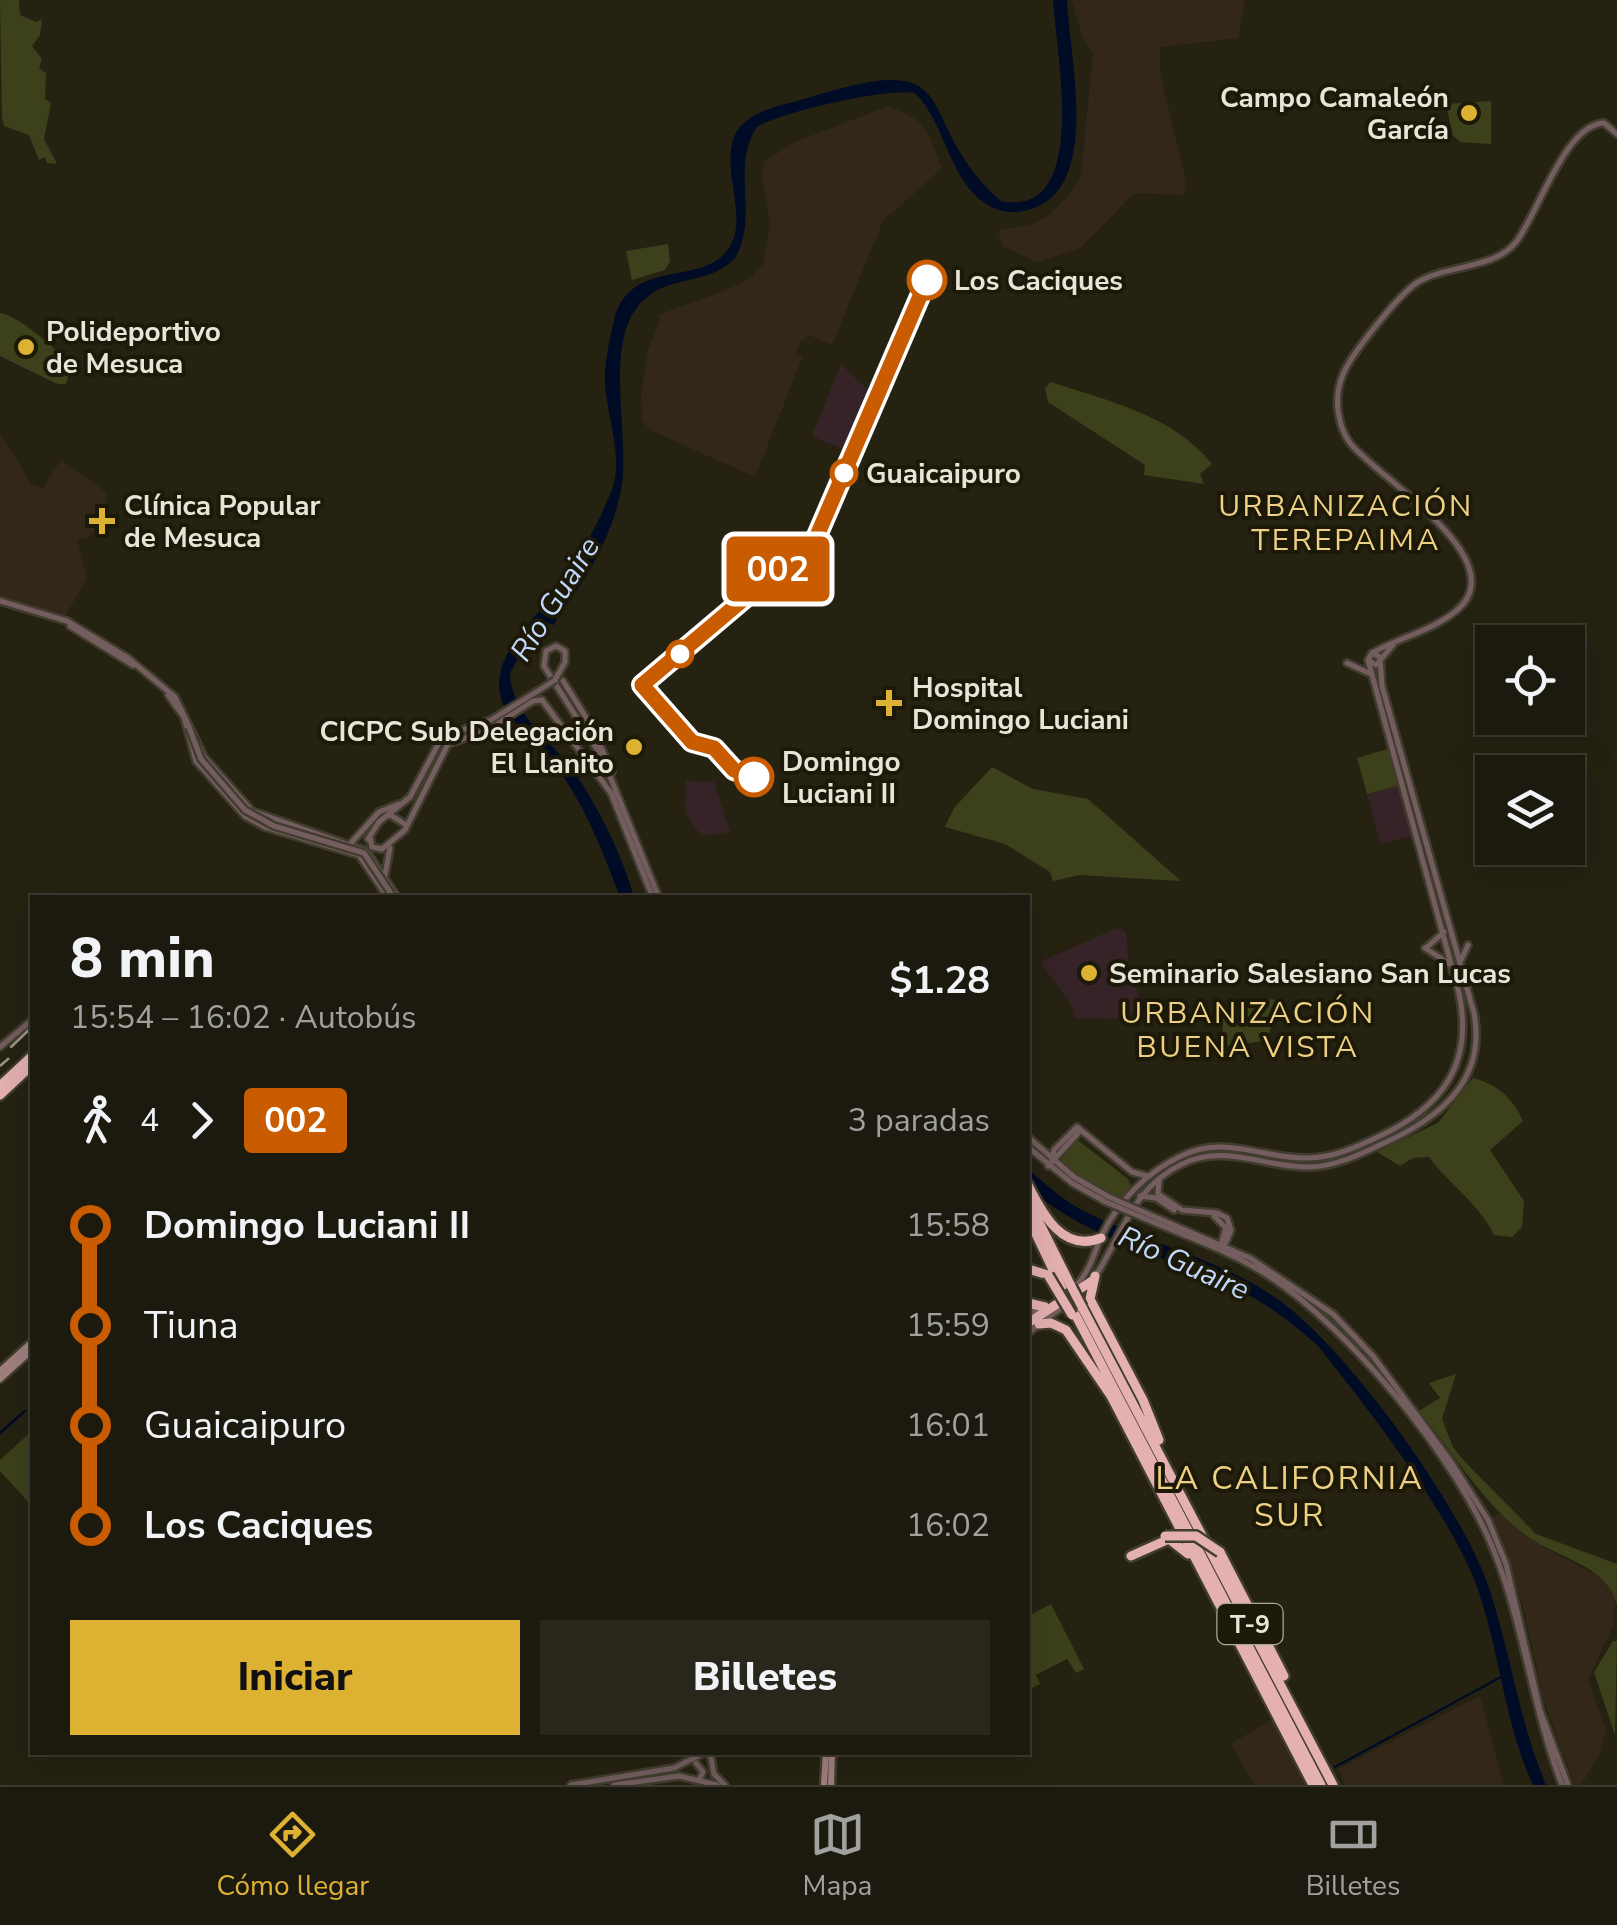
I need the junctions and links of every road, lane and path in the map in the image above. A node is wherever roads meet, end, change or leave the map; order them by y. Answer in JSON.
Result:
{"nodes":[{"id":1,"x":1617,"y":134,"type":"edge"},
{"id":2,"x":0,"y":603,"type":"edge"},
{"id":3,"x":1395,"y":642,"type":"junction"},
{"id":4,"x":1372,"y":653,"type":"junction"},
{"id":5,"x":1368,"y":660,"type":"junction"},
{"id":6,"x":1380,"y":662,"type":"junction"},
{"id":7,"x":1347,"y":663,"type":"dead end"},
{"id":8,"x":1374,"y":678,"type":"junction"},
{"id":9,"x":558,"y":680,"type":"junction"},
{"id":10,"x":524,"y":703,"type":"junction"},
{"id":11,"x":185,"y":716,"type":"junction"},
{"id":12,"x":492,"y":724,"type":"junction"},
{"id":13,"x":614,"y":791,"type":"junction"},
{"id":14,"x":402,"y":804,"type":"junction"},
{"id":15,"x":389,"y":814,"type":"junction"},
{"id":16,"x":406,"y":825,"type":"junction"},
{"id":17,"x":370,"y":836,"type":"junction"},
{"id":18,"x":350,"y":843,"type":"junction"},
{"id":19,"x":390,"y":849,"type":"junction"},
{"id":20,"x":360,"y":852,"type":"junction"},
{"id":21,"x":369,"y":860,"type":"junction"},
{"id":22,"x":384,"y":874,"type":"junction"},
{"id":23,"x":391,"y":895,"type":"edge"},
{"id":24,"x":391,"y":895,"type":"edge"},
{"id":25,"x":392,"y":895,"type":"edge"},
{"id":26,"x":657,"y":895,"type":"edge"},
{"id":27,"x":657,"y":895,"type":"edge"},
{"id":28,"x":1448,"y":931,"type":"junction"},
{"id":29,"x":1460,"y":963,"type":"junction"},
{"id":30,"x":1454,"y":968,"type":"junction"},
{"id":31,"x":30,"y":1022,"type":"edge"},
{"id":32,"x":0,"y":1047,"type":"edge"},
{"id":33,"x":30,"y":1055,"type":"edge"},
{"id":34,"x":30,"y":1067,"type":"edge"},
{"id":35,"x":0,"y":1082,"type":"edge"},
{"id":36,"x":0,"y":1095,"type":"edge"},
{"id":37,"x":1030,"y":1140,"type":"edge"},
{"id":38,"x":1030,"y":1147,"type":"edge"},
{"id":39,"x":1057,"y":1150,"type":"junction"},
{"id":40,"x":1038,"y":1152,"type":"junction"},
{"id":41,"x":1050,"y":1163,"type":"junction"},
{"id":42,"x":1060,"y":1166,"type":"junction"},
{"id":43,"x":1147,"y":1176,"type":"junction"},
{"id":44,"x":1162,"y":1176,"type":"junction"},
{"id":45,"x":1134,"y":1190,"type":"junction"},
{"id":46,"x":1140,"y":1196,"type":"junction"},
{"id":47,"x":1030,"y":1198,"type":"edge"},
{"id":48,"x":1108,"y":1199,"type":"junction"},
{"id":49,"x":1147,"y":1217,"type":"junction"},
{"id":50,"x":1030,"y":1221,"type":"edge"},
{"id":51,"x":1228,"y":1234,"type":"junction"},
{"id":52,"x":1100,"y":1238,"type":"junction"},
{"id":53,"x":1212,"y":1241,"type":"junction"},
{"id":54,"x":1222,"y":1248,"type":"junction"},
{"id":55,"x":1238,"y":1252,"type":"junction"},
{"id":56,"x":1030,"y":1270,"type":"edge"},
{"id":57,"x":1094,"y":1279,"type":"junction"},
{"id":58,"x":1067,"y":1289,"type":"junction"},
{"id":59,"x":1030,"y":1303,"type":"edge"},
{"id":60,"x":1046,"y":1307,"type":"junction"},
{"id":61,"x":1076,"y":1311,"type":"junction"},
{"id":62,"x":1030,"y":1323,"type":"edge"},
{"id":63,"x":30,"y":1344,"type":"edge"},
{"id":64,"x":30,"y":1352,"type":"edge"},
{"id":65,"x":0,"y":1371,"type":"edge"},
{"id":66,"x":0,"y":1379,"type":"edge"},
{"id":67,"x":1172,"y":1475,"type":"junction"},
{"id":68,"x":1265,"y":1696,"type":"junction"},
{"id":69,"x":703,"y":1755,"type":"edge"},
{"id":70,"x":709,"y":1755,"type":"edge"},
{"id":71,"x":829,"y":1755,"type":"edge"},
{"id":72,"x":691,"y":1763,"type":"junction"},
{"id":73,"x":1327,"y":1774,"type":"junction"},
{"id":74,"x":699,"y":1780,"type":"junction"},
{"id":75,"x":571,"y":1785,"type":"edge"},
{"id":76,"x":614,"y":1785,"type":"edge"},
{"id":77,"x":721,"y":1785,"type":"edge"},
{"id":78,"x":827,"y":1785,"type":"edge"},
{"id":79,"x":1313,"y":1785,"type":"edge"},
{"id":80,"x":1321,"y":1785,"type":"edge"},
{"id":81,"x":1332,"y":1785,"type":"edge"},
{"id":82,"x":1565,"y":1785,"type":"edge"}],
"edges":[{"from":1,"to":3,"type":"street"},
{"from":2,"to":11,"type":"street"},
{"from":3,"to":4,"type":"street"},
{"from":3,"to":6,"type":"street"},
{"from":4,"to":5,"type":"street"},
{"from":4,"to":6,"type":"street"},
{"from":5,"to":6,"type":"street"},
{"from":5,"to":8,"type":"street"},
{"from":6,"to":28,"type":"street"},
{"from":7,"to":8,"type":"street"},
{"from":8,"to":28,"type":"street"},
{"from":9,"to":10,"type":"street","bridge":true},
{"from":9,"to":13,"type":"street"},
{"from":9,"to":13,"type":"street"},
{"from":10,"to":12,"type":"street"},
{"from":10,"to":13,"type":"street"},
{"from":11,"to":18,"type":"street"},
{"from":11,"to":20,"type":"street"},
{"from":11,"to":23,"type":"street","bridge":true},
{"from":12,"to":14,"type":"street"},
{"from":12,"to":16,"type":"street"},
{"from":13,"to":26,"type":"street"},
{"from":13,"to":27,"type":"street"},
{"from":14,"to":15,"type":"street"},
{"from":14,"to":18,"type":"street"},
{"from":15,"to":16,"type":"street"},
{"from":15,"to":17,"type":"street"},
{"from":16,"to":19,"type":"street"},
{"from":17,"to":19,"type":"street"},
{"from":17,"to":20,"type":"street"},
{"from":18,"to":20,"type":"street"},
{"from":19,"to":21,"type":"street"},
{"from":19,"to":22,"type":"street"},
{"from":20,"to":21,"type":"street"},
{"from":21,"to":22,"type":"street"},
{"from":21,"to":24,"type":"street"},
{"from":22,"to":25,"type":"street"},
{"from":28,"to":29,"type":"street"},
{"from":28,"to":29,"type":"street"},
{"from":28,"to":30,"type":"street"},
{"from":28,"to":30,"type":"street"},
{"from":29,"to":44,"type":"street"},
{"from":30,"to":43,"type":"street"},
{"from":31,"to":32,"type":"street"},
{"from":33,"to":35,"type":"highway"},
{"from":34,"to":36,"type":"highway"},
{"from":37,"to":40,"type":"street"},
{"from":38,"to":40,"type":"street"},
{"from":39,"to":40,"type":"street"},
{"from":39,"to":41,"type":"street"},
{"from":39,"to":42,"type":"street"},
{"from":39,"to":43,"type":"street"},
{"from":39,"to":45,"type":"street"},
{"from":40,"to":41,"type":"street"},
{"from":41,"to":42,"type":"street"},
{"from":41,"to":48,"type":"street"},
{"from":42,"to":48,"type":"street"},
{"from":43,"to":45,"type":"street"},
{"from":44,"to":46,"type":"street"},
{"from":44,"to":51,"type":"street"},
{"from":45,"to":52,"type":"street"},
{"from":46,"to":51,"type":"street"},
{"from":46,"to":57,"type":"street"},
{"from":47,"to":52,"type":"highway"},
{"from":47,"to":58,"type":"highway","number":"T-9"},
{"from":48,"to":49,"type":"street","bridge":true},
{"from":49,"to":53,"type":"street"},
{"from":49,"to":54,"type":"street"},
{"from":50,"to":58,"type":"highway","number":"T-9"},
{"from":51,"to":53,"type":"street"},
{"from":51,"to":54,"type":"street"},
{"from":51,"to":55,"type":"street"},
{"from":52,"to":60,"type":"street"},
{"from":53,"to":54,"type":"street"},
{"from":54,"to":55,"type":"street"},
{"from":54,"to":82,"type":"street"},
{"from":55,"to":82,"type":"street"},
{"from":56,"to":61,"type":"highway","bridge":true},
{"from":57,"to":62,"type":"highway"},
{"from":57,"to":67,"type":"highway"},
{"from":58,"to":61,"type":"highway","number":"T-9","bridge":true},
{"from":59,"to":60,"type":"highway"},
{"from":60,"to":62,"type":"street"},
{"from":61,"to":67,"type":"highway","number":"T-9"},
{"from":61,"to":80,"type":"highway","number":"T-9"},
{"from":62,"to":68,"type":"highway"},
{"from":63,"to":65,"type":"main road"},
{"from":64,"to":66,"type":"main road"},
{"from":67,"to":73,"type":"highway","number":"T-9"},
{"from":68,"to":73,"type":"highway","bridge":true},
{"from":68,"to":79,"type":"highway"},
{"from":69,"to":72,"type":"street"},
{"from":70,"to":77,"type":"street"},
{"from":71,"to":78,"type":"main road"},
{"from":72,"to":74,"type":"street"},
{"from":72,"to":75,"type":"street"},
{"from":73,"to":81,"type":"highway","number":"T-9"},
{"from":74,"to":76,"type":"street"},
{"from":74,"to":77,"type":"street"}]}
